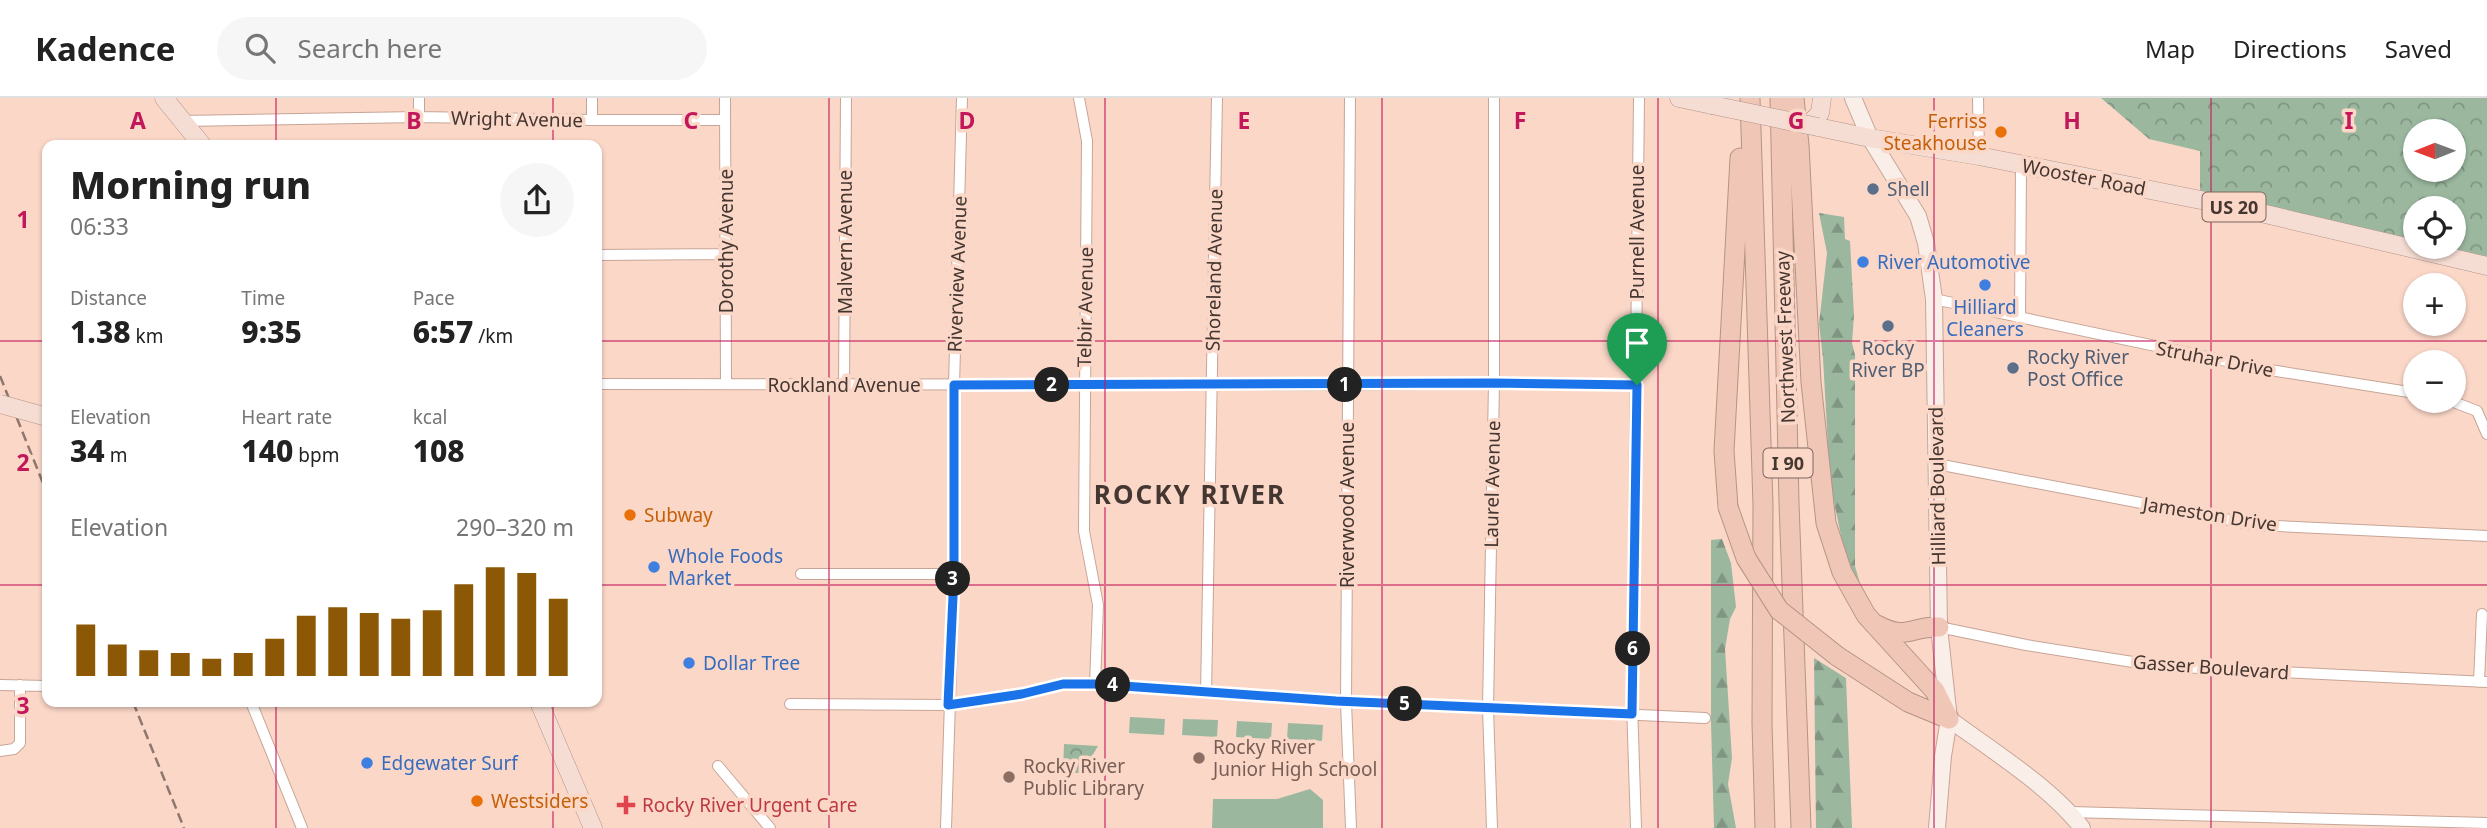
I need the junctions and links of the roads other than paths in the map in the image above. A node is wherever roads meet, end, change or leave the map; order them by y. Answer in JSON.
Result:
{"nodes":[{"id":1,"x":164,"y":98,"type":"edge"},
{"id":2,"x":419,"y":98,"type":"edge"},
{"id":3,"x":592,"y":98,"type":"edge"},
{"id":4,"x":725,"y":98,"type":"edge"},
{"id":5,"x":846,"y":98,"type":"edge"},
{"id":6,"x":962,"y":98,"type":"edge"},
{"id":7,"x":1079,"y":98,"type":"edge"},
{"id":8,"x":1217,"y":98,"type":"edge"},
{"id":9,"x":1350,"y":98,"type":"edge"},
{"id":10,"x":1494,"y":98,"type":"edge"},
{"id":11,"x":1639,"y":98,"type":"edge"},
{"id":12,"x":1679,"y":98,"type":"edge"},
{"id":13,"x":1744,"y":98,"type":"edge"},
{"id":14,"x":1749,"y":98,"type":"edge"},
{"id":15,"x":1780,"y":98,"type":"edge"},
{"id":16,"x":1794,"y":98,"type":"edge"},
{"id":17,"x":1853,"y":98,"type":"edge"},
{"id":18,"x":1978,"y":98,"type":"edge"},
{"id":19,"x":1817,"y":116,"type":"edge"},
{"id":20,"x":419,"y":117,"type":"junction"},
{"id":21,"x":592,"y":120,"type":"junction"},
{"id":22,"x":725,"y":120,"type":"junction"},
{"id":23,"x":182,"y":121,"type":"junction"},
{"id":24,"x":1870,"y":138,"type":"junction"},
{"id":25,"x":198,"y":140,"type":"edge"},
{"id":26,"x":1979,"y":156,"type":"junction"},
{"id":27,"x":2021,"y":164,"type":"junction"},
{"id":28,"x":727,"y":254,"type":"junction"},
{"id":29,"x":602,"y":255,"type":"edge"},
{"id":30,"x":2487,"y":266,"type":"edge"},
{"id":31,"x":1934,"y":299,"type":"junction"},
{"id":32,"x":2020,"y":319,"type":"junction"},
{"id":33,"x":1494,"y":383,"type":"junction"},
{"id":34,"x":602,"y":384,"type":"edge"},
{"id":35,"x":726,"y":384,"type":"junction"},
{"id":36,"x":1212,"y":384,"type":"junction"},
{"id":37,"x":954,"y":385,"type":"junction"},
{"id":38,"x":1084,"y":385,"type":"junction"},
{"id":39,"x":1348,"y":385,"type":"junction"},
{"id":40,"x":1637,"y":385,"type":"junction"},
{"id":41,"x":844,"y":386,"type":"junction"},
{"id":42,"x":2403,"y":391,"type":"edge"},
{"id":43,"x":0,"y":404,"type":"edge"},
{"id":44,"x":2466,"y":407,"type":"edge"},
{"id":45,"x":0,"y":417,"type":"edge"},
{"id":46,"x":42,"y":417,"type":"edge"},
{"id":47,"x":42,"y":418,"type":"edge"},
{"id":48,"x":2487,"y":434,"type":"edge"},
{"id":49,"x":1937,"y":464,"type":"junction"},
{"id":50,"x":2487,"y":536,"type":"edge"},
{"id":51,"x":801,"y":574,"type":"dead end"},
{"id":52,"x":954,"y":575,"type":"junction"},
{"id":53,"x":2482,"y":614,"type":"dead end"},
{"id":54,"x":1868,"y":617,"type":"junction"},
{"id":55,"x":1939,"y":626,"type":"junction"},
{"id":56,"x":2483,"y":682,"type":"edge"},
{"id":57,"x":1095,"y":684,"type":"junction"},
{"id":58,"x":0,"y":685,"type":"edge"},
{"id":59,"x":20,"y":685,"type":"junction"},
{"id":60,"x":42,"y":686,"type":"edge"},
{"id":61,"x":1206,"y":693,"type":"junction"},
{"id":62,"x":1346,"y":702,"type":"junction"},
{"id":63,"x":790,"y":704,"type":"dead end"},
{"id":64,"x":948,"y":705,"type":"junction"},
{"id":65,"x":253,"y":707,"type":"edge"},
{"id":66,"x":542,"y":707,"type":"edge"},
{"id":67,"x":1488,"y":708,"type":"junction"},
{"id":68,"x":1632,"y":714,"type":"junction"},
{"id":69,"x":1705,"y":718,"type":"dead end"},
{"id":70,"x":1949,"y":719,"type":"junction"},
{"id":71,"x":0,"y":751,"type":"edge"},
{"id":72,"x":718,"y":766,"type":"dead end"},
{"id":73,"x":2070,"y":812,"type":"junction"},
{"id":74,"x":2487,"y":822,"type":"edge"},
{"id":75,"x":302,"y":828,"type":"edge"},
{"id":76,"x":593,"y":828,"type":"edge"},
{"id":77,"x":770,"y":828,"type":"edge"},
{"id":78,"x":946,"y":828,"type":"edge"},
{"id":79,"x":1351,"y":828,"type":"edge"},
{"id":80,"x":1492,"y":828,"type":"edge"},
{"id":81,"x":1636,"y":828,"type":"edge"},
{"id":82,"x":1765,"y":828,"type":"edge"},
{"id":83,"x":1801,"y":828,"type":"edge"},
{"id":84,"x":1937,"y":828,"type":"edge"},
{"id":85,"x":2082,"y":828,"type":"edge"}],
"edges":[{"from":1,"to":23,"type":"main road"},
{"from":2,"to":20,"type":"street"},
{"from":3,"to":21,"type":"street"},
{"from":4,"to":22,"type":"street","name":"Dorothy Avenue"},
{"from":5,"to":41,"type":"street","name":"Malvern Avenue"},
{"from":6,"to":37,"type":"street","name":"Riverview Avenue"},
{"from":7,"to":38,"type":"street","name":"Telbir Avenue"},
{"from":8,"to":36,"type":"street","name":"Shoreland Avenue"},
{"from":9,"to":39,"type":"street","name":"Riverwood Avenue"},
{"from":10,"to":33,"type":"street","name":"Laurel Avenue"},
{"from":11,"to":40,"type":"street","name":"Purnell Avenue"},
{"from":12,"to":19,"type":"main road","name":"Wooster Road","number":"US 20","bridge":true},
{"from":13,"to":70,"type":"highway","bridge":true},
{"from":14,"to":82,"type":"highway","name":"Northwest Freeway","number":"I 90"},
{"from":15,"to":83,"type":"highway","name":"Northwest Freeway","number":"I 90"},
{"from":16,"to":54,"type":"highway"},
{"from":17,"to":24,"type":"main road","name":"Hilliard Boulevard"},
{"from":18,"to":26,"type":"street"},
{"from":19,"to":24,"type":"main road","name":"Wooster Road","number":"US 20"},
{"from":20,"to":21,"type":"street","name":"Wright Avenue"},
{"from":20,"to":23,"type":"street","name":"Wright Avenue"},
{"from":21,"to":22,"type":"street","name":"Wright Avenue"},
{"from":22,"to":28,"type":"street","name":"Dorothy Avenue"},
{"from":23,"to":25,"type":"main road"},
{"from":24,"to":26,"type":"main road","name":"Wooster Road","number":"US 20"},
{"from":24,"to":31,"type":"main road","name":"Hilliard Boulevard"},
{"from":26,"to":27,"type":"main road","name":"Wooster Road","number":"US 20"},
{"from":27,"to":30,"type":"main road","name":"Wooster Road","number":"US 20"},
{"from":27,"to":32,"type":"street"},
{"from":28,"to":29,"type":"street"},
{"from":28,"to":35,"type":"street","name":"Dorothy Avenue"},
{"from":31,"to":32,"type":"street","name":"Struhar Drive"},
{"from":31,"to":49,"type":"main road","name":"Hilliard Boulevard"},
{"from":32,"to":42,"type":"street","name":"Struhar Drive"},
{"from":33,"to":39,"type":"street","name":"Rockland Avenue"},
{"from":33,"to":40,"type":"street","name":"Rockland Avenue"},
{"from":33,"to":67,"type":"street","name":"Laurel Avenue"},
{"from":34,"to":35,"type":"street","name":"Rockland Avenue"},
{"from":35,"to":41,"type":"street","name":"Rockland Avenue"},
{"from":36,"to":38,"type":"street","name":"Rockland Avenue"},
{"from":36,"to":39,"type":"street","name":"Rockland Avenue"},
{"from":36,"to":61,"type":"street","name":"Shoreland Avenue"},
{"from":37,"to":38,"type":"street","name":"Rockland Avenue"},
{"from":37,"to":41,"type":"street","name":"Rockland Avenue"},
{"from":37,"to":52,"type":"street","name":"Riverview Avenue"},
{"from":38,"to":57,"type":"street","name":"Telbir Avenue"},
{"from":39,"to":62,"type":"street","name":"Riverwood Avenue"},
{"from":40,"to":68,"type":"street","name":"Purnell Avenue"},
{"from":43,"to":46,"type":"main road","bridge":true},
{"from":44,"to":48,"type":"street"},
{"from":45,"to":47,"type":"main road"},
{"from":49,"to":50,"type":"street","name":"Jameston Drive"},
{"from":49,"to":55,"type":"main road","name":"Hilliard Boulevard"},
{"from":51,"to":52,"type":"street"},
{"from":52,"to":64,"type":"street","name":"Riverview Avenue"},
{"from":53,"to":56,"type":"street"},
{"from":54,"to":55,"type":"highway"},
{"from":54,"to":70,"type":"highway"},
{"from":55,"to":56,"type":"street","name":"Gasser Boulevard"},
{"from":55,"to":70,"type":"main road","name":"Hilliard Boulevard"},
{"from":57,"to":61,"type":"street"},
{"from":57,"to":64,"type":"street"},
{"from":58,"to":59,"type":"street"},
{"from":59,"to":60,"type":"street"},
{"from":59,"to":71,"type":"street"},
{"from":61,"to":62,"type":"street"},
{"from":62,"to":67,"type":"street"},
{"from":62,"to":79,"type":"street","name":"Riverwood Avenue"},
{"from":63,"to":64,"type":"street"},
{"from":64,"to":78,"type":"street","name":"Riverview Avenue"},
{"from":65,"to":75,"type":"street"},
{"from":66,"to":76,"type":"main road"},
{"from":67,"to":68,"type":"street"},
{"from":67,"to":80,"type":"street","name":"Laurel Avenue"},
{"from":68,"to":69,"type":"street"},
{"from":68,"to":81,"type":"street","name":"Purnell Avenue"},
{"from":70,"to":73,"type":"main road"},
{"from":70,"to":84,"type":"main road","name":"Hilliard Boulevard"},
{"from":72,"to":77,"type":"street"},
{"from":73,"to":74,"type":"street"},
{"from":73,"to":85,"type":"main road"}]}
